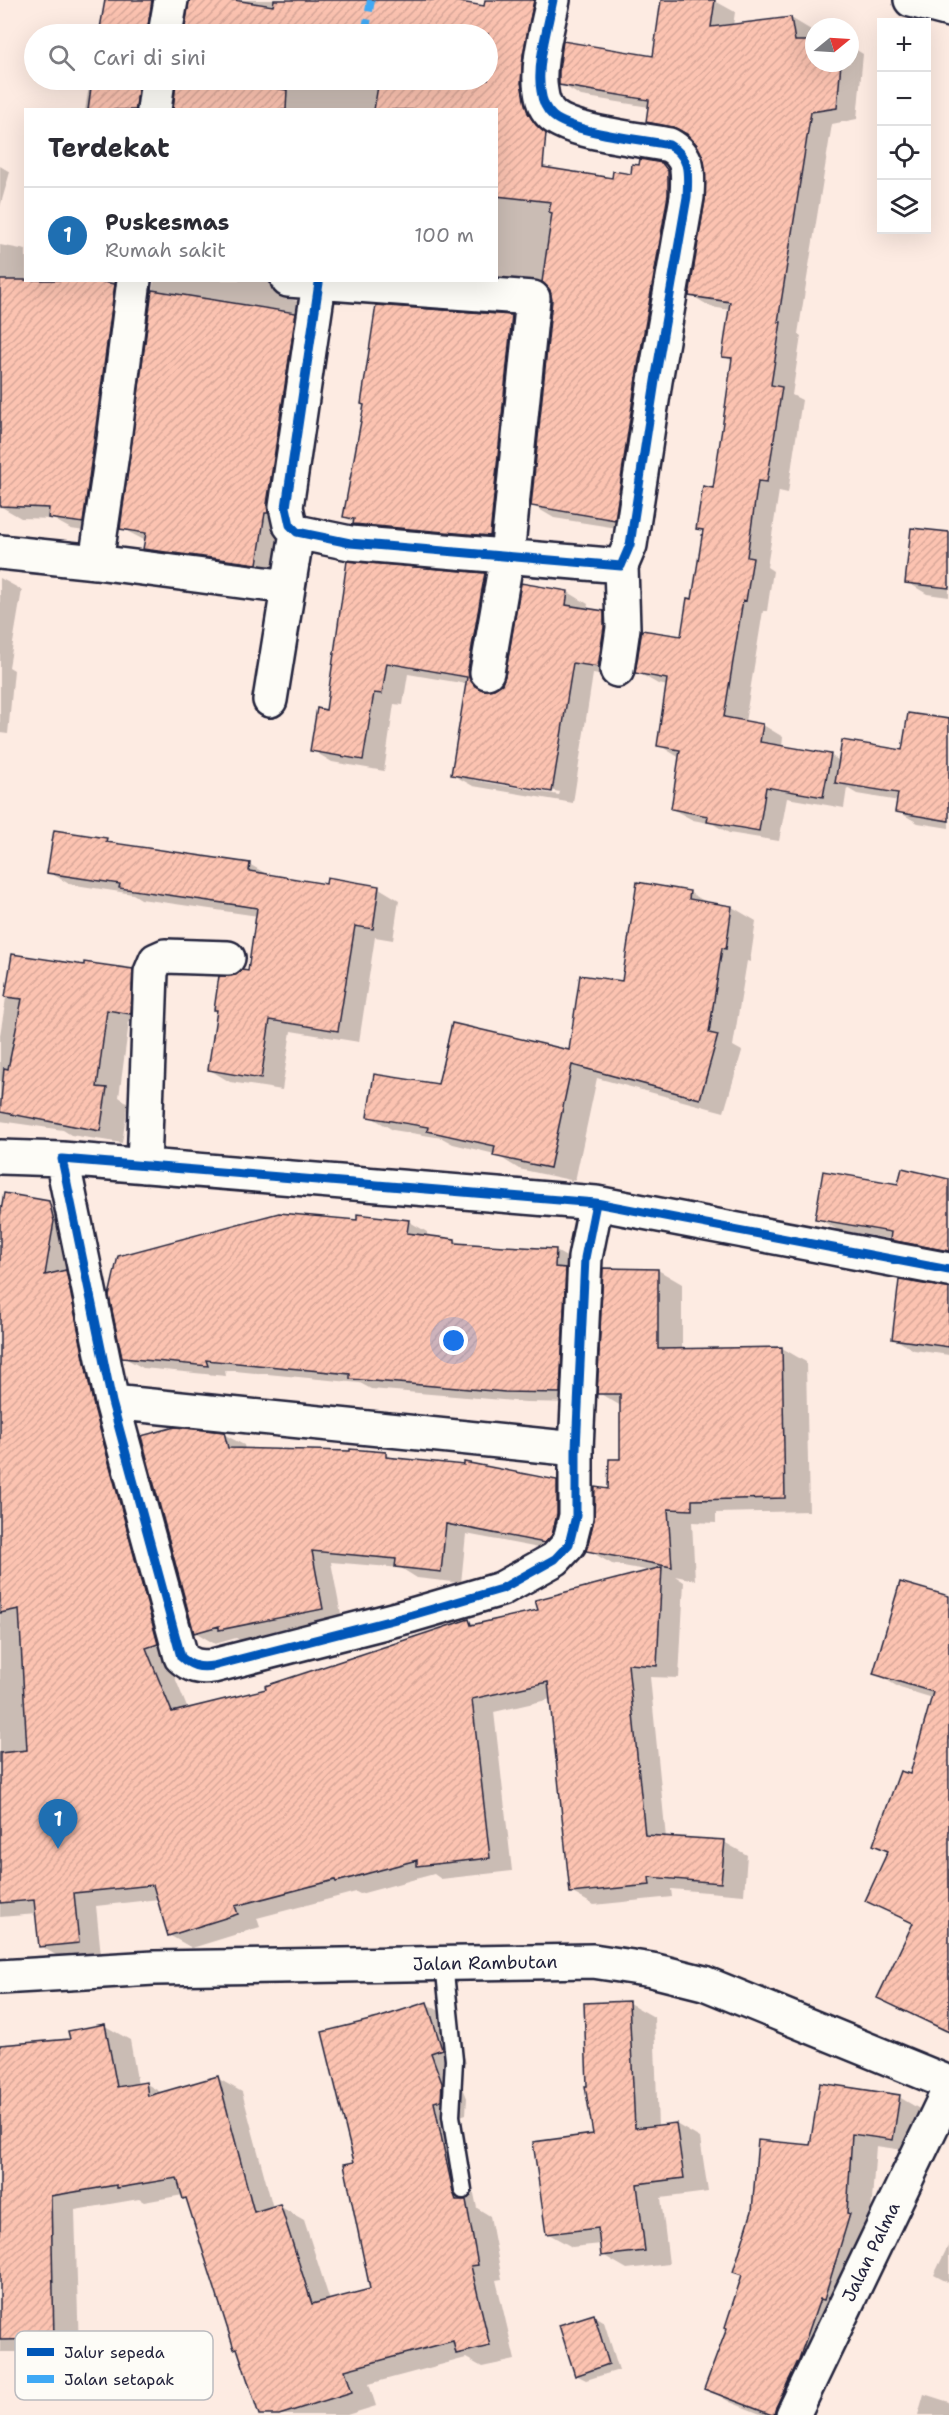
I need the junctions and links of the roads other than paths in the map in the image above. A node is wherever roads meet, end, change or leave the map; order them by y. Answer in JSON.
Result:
{"nodes":[{"id":1,"x":171,"y":0,"type":"edge"},
{"id":2,"x":553,"y":0,"type":"edge"},
{"id":3,"x":911,"y":0,"type":"edge"},
{"id":4,"x":949,"y":10,"type":"edge"},
{"id":5,"x":167,"y":24,"type":"edge"},
{"id":6,"x":157,"y":90,"type":"edge"},
{"id":7,"x":154,"y":108,"type":"edge"},
{"id":8,"x":134,"y":282,"type":"edge"},
{"id":9,"x":304,"y":282,"type":"edge"},
{"id":10,"x":297,"y":532,"type":"junction"},
{"id":11,"x":0,"y":552,"type":"edge"},
{"id":12,"x":507,"y":556,"type":"junction"},
{"id":13,"x":96,"y":562,"type":"junction"},
{"id":14,"x":621,"y":566,"type":"junction"},
{"id":15,"x":288,"y":587,"type":"junction"},
{"id":16,"x":617,"y":670,"type":"dead end"},
{"id":17,"x":488,"y":672,"type":"dead end"},
{"id":18,"x":270,"y":700,"type":"dead end"},
{"id":19,"x":228,"y":958,"type":"dead end"},
{"id":20,"x":0,"y":1157,"type":"edge"},
{"id":21,"x":62,"y":1159,"type":"junction"},
{"id":22,"x":144,"y":1166,"type":"junction"},
{"id":23,"x":596,"y":1203,"type":"junction"},
{"id":24,"x":949,"y":1270,"type":"edge"},
{"id":25,"x":112,"y":1402,"type":"junction"},
{"id":26,"x":576,"y":1449,"type":"junction"},
{"id":27,"x":444,"y":1964,"type":"junction"},
{"id":28,"x":0,"y":1977,"type":"edge"},
{"id":29,"x":949,"y":2083,"type":"edge"},
{"id":30,"x":949,"y":2090,"type":"edge"},
{"id":31,"x":463,"y":2190,"type":"dead end"},
{"id":32,"x":793,"y":2415,"type":"edge"}],
"edges":[{"from":1,"to":5,"type":"street"},
{"from":2,"to":14,"type":"street"},
{"from":3,"to":4,"type":"street"},
{"from":6,"to":7,"type":"street"},
{"from":8,"to":13,"type":"street"},
{"from":9,"to":10,"type":"street"},
{"from":9,"to":12,"type":"street"},
{"from":10,"to":12,"type":"street"},
{"from":10,"to":15,"type":"street"},
{"from":11,"to":13,"type":"street"},
{"from":12,"to":14,"type":"street"},
{"from":12,"to":17,"type":"street"},
{"from":13,"to":15,"type":"street"},
{"from":14,"to":16,"type":"street"},
{"from":15,"to":18,"type":"street"},
{"from":19,"to":22,"type":"street"},
{"from":20,"to":21,"type":"street"},
{"from":21,"to":22,"type":"street"},
{"from":21,"to":25,"type":"street"},
{"from":22,"to":23,"type":"street"},
{"from":23,"to":24,"type":"street"},
{"from":23,"to":26,"type":"street"},
{"from":25,"to":26,"type":"street"},
{"from":25,"to":26,"type":"street"},
{"from":27,"to":28,"type":"street","name":"Jalan Rambutan"},
{"from":27,"to":29,"type":"street","name":"Jalan Rambutan"},
{"from":27,"to":31,"type":"lane"},
{"from":30,"to":32,"type":"street","name":"Jalan Palma"}]}
